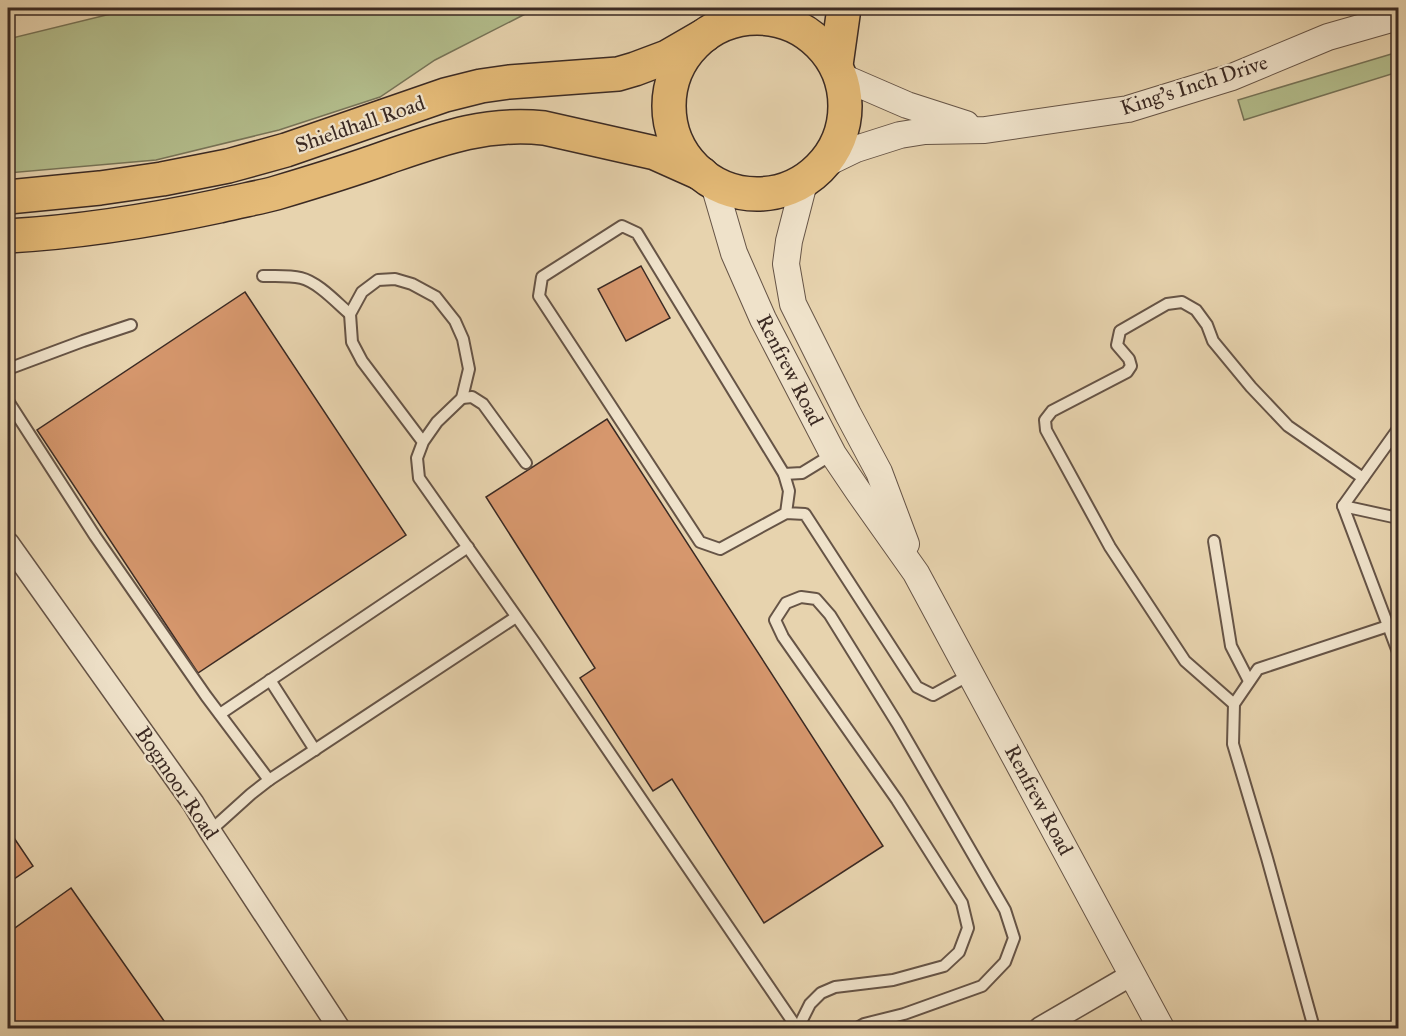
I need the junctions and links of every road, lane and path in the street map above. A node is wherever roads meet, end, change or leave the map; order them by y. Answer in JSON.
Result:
{"nodes":[{"id":1,"x":844,"y":8,"type":"edge"},
{"id":2,"x":746,"y":13,"type":"edge"},
{"id":3,"x":1398,"y":17,"type":"edge"},
{"id":4,"x":705,"y":35,"type":"junction"},
{"id":5,"x":838,"y":70,"type":"junction"},
{"id":6,"x":985,"y":130,"type":"junction"},
{"id":7,"x":814,"y":172,"type":"junction"},
{"id":8,"x":707,"y":178,"type":"junction"},
{"id":9,"x":8,"y":197,"type":"edge"},
{"id":10,"x":8,"y":236,"type":"edge"},
{"id":11,"x":263,"y":276,"type":"dead end"},
{"id":12,"x":350,"y":314,"type":"junction"},
{"id":13,"x":131,"y":325,"type":"dead end"},
{"id":14,"x":8,"y":369,"type":"edge"},
{"id":15,"x":462,"y":398,"type":"junction"},
{"id":16,"x":8,"y":401,"type":"edge"},
{"id":17,"x":1398,"y":429,"type":"edge"},
{"id":18,"x":423,"y":442,"type":"junction"},
{"id":19,"x":833,"y":454,"type":"junction"},
{"id":20,"x":526,"y":463,"type":"dead end"},
{"id":21,"x":784,"y":474,"type":"junction"},
{"id":22,"x":1364,"y":478,"type":"junction"},
{"id":23,"x":1343,"y":506,"type":"junction"},
{"id":24,"x":786,"y":513,"type":"junction"},
{"id":25,"x":1398,"y":518,"type":"edge"},
{"id":26,"x":1214,"y":541,"type":"dead end"},
{"id":27,"x":8,"y":543,"type":"edge"},
{"id":28,"x":468,"y":547,"type":"junction"},
{"id":29,"x":916,"y":573,"type":"junction"},
{"id":30,"x":516,"y":617,"type":"junction"},
{"id":31,"x":1388,"y":626,"type":"junction"},
{"id":32,"x":1398,"y":652,"type":"edge"},
{"id":33,"x":972,"y":674,"type":"junction"},
{"id":34,"x":270,"y":680,"type":"junction"},
{"id":35,"x":1249,"y":681,"type":"junction"},
{"id":36,"x":1234,"y":704,"type":"junction"},
{"id":37,"x":220,"y":714,"type":"junction"},
{"id":38,"x":315,"y":750,"type":"junction"},
{"id":39,"x":269,"y":780,"type":"junction"},
{"id":40,"x":210,"y":831,"type":"junction"},
{"id":41,"x":1133,"y":974,"type":"junction"},
{"id":42,"x":339,"y":1029,"type":"edge"},
{"id":43,"x":797,"y":1029,"type":"edge"},
{"id":44,"x":802,"y":1029,"type":"edge"},
{"id":45,"x":857,"y":1029,"type":"edge"},
{"id":46,"x":1040,"y":1029,"type":"edge"},
{"id":47,"x":1161,"y":1029,"type":"edge"},
{"id":48,"x":1314,"y":1029,"type":"edge"}],
"edges":[{"from":1,"to":5,"type":"main road"},
{"from":2,"to":4,"type":"main road"},
{"from":2,"to":5,"type":"main road"},
{"from":3,"to":6,"type":"street","name":"King's Inch Drive"},
{"from":4,"to":8,"type":"main road"},
{"from":4,"to":9,"type":"main road","name":"Shieldhall Road"},
{"from":5,"to":6,"type":"street","name":"King's Inch Drive"},
{"from":5,"to":7,"type":"main road"},
{"from":6,"to":7,"type":"street","name":"King's Inch Drive"},
{"from":7,"to":8,"type":"main road"},
{"from":7,"to":29,"type":"street","name":"Renfrew Road"},
{"from":8,"to":10,"type":"main road","name":"Shieldhall Road"},
{"from":8,"to":19,"type":"street","name":"Renfrew Road"},
{"from":11,"to":12,"type":"lane"},
{"from":12,"to":15,"type":"lane"},
{"from":12,"to":18,"type":"lane"},
{"from":13,"to":14,"type":"lane"},
{"from":15,"to":18,"type":"lane"},
{"from":15,"to":20,"type":"lane"},
{"from":16,"to":37,"type":"lane"},
{"from":17,"to":22,"type":"lane"},
{"from":18,"to":28,"type":"lane"},
{"from":19,"to":21,"type":"lane"},
{"from":19,"to":29,"type":"street","name":"Renfrew Road"},
{"from":21,"to":24,"type":"lane"},
{"from":21,"to":24,"type":"lane"},
{"from":22,"to":23,"type":"lane"},
{"from":22,"to":36,"type":"lane"},
{"from":23,"to":25,"type":"lane"},
{"from":23,"to":31,"type":"lane"},
{"from":24,"to":33,"type":"lane"},
{"from":26,"to":35,"type":"lane"},
{"from":27,"to":40,"type":"street","name":"Bogmoor Road"},
{"from":28,"to":30,"type":"lane"},
{"from":28,"to":34,"type":"lane"},
{"from":29,"to":33,"type":"street","name":"Renfrew Road"},
{"from":30,"to":38,"type":"lane"},
{"from":30,"to":43,"type":"lane"},
{"from":31,"to":32,"type":"lane"},
{"from":31,"to":35,"type":"lane"},
{"from":33,"to":41,"type":"street","name":"Renfrew Road"},
{"from":34,"to":37,"type":"lane"},
{"from":34,"to":38,"type":"lane"},
{"from":35,"to":36,"type":"lane"},
{"from":36,"to":48,"type":"lane"},
{"from":37,"to":39,"type":"lane"},
{"from":38,"to":39,"type":"lane"},
{"from":39,"to":40,"type":"lane"},
{"from":40,"to":42,"type":"street","name":"Bogmoor Road"},
{"from":41,"to":46,"type":"street"},
{"from":41,"to":47,"type":"street","name":"Renfrew Road"},
{"from":44,"to":45,"type":"lane"}]}
